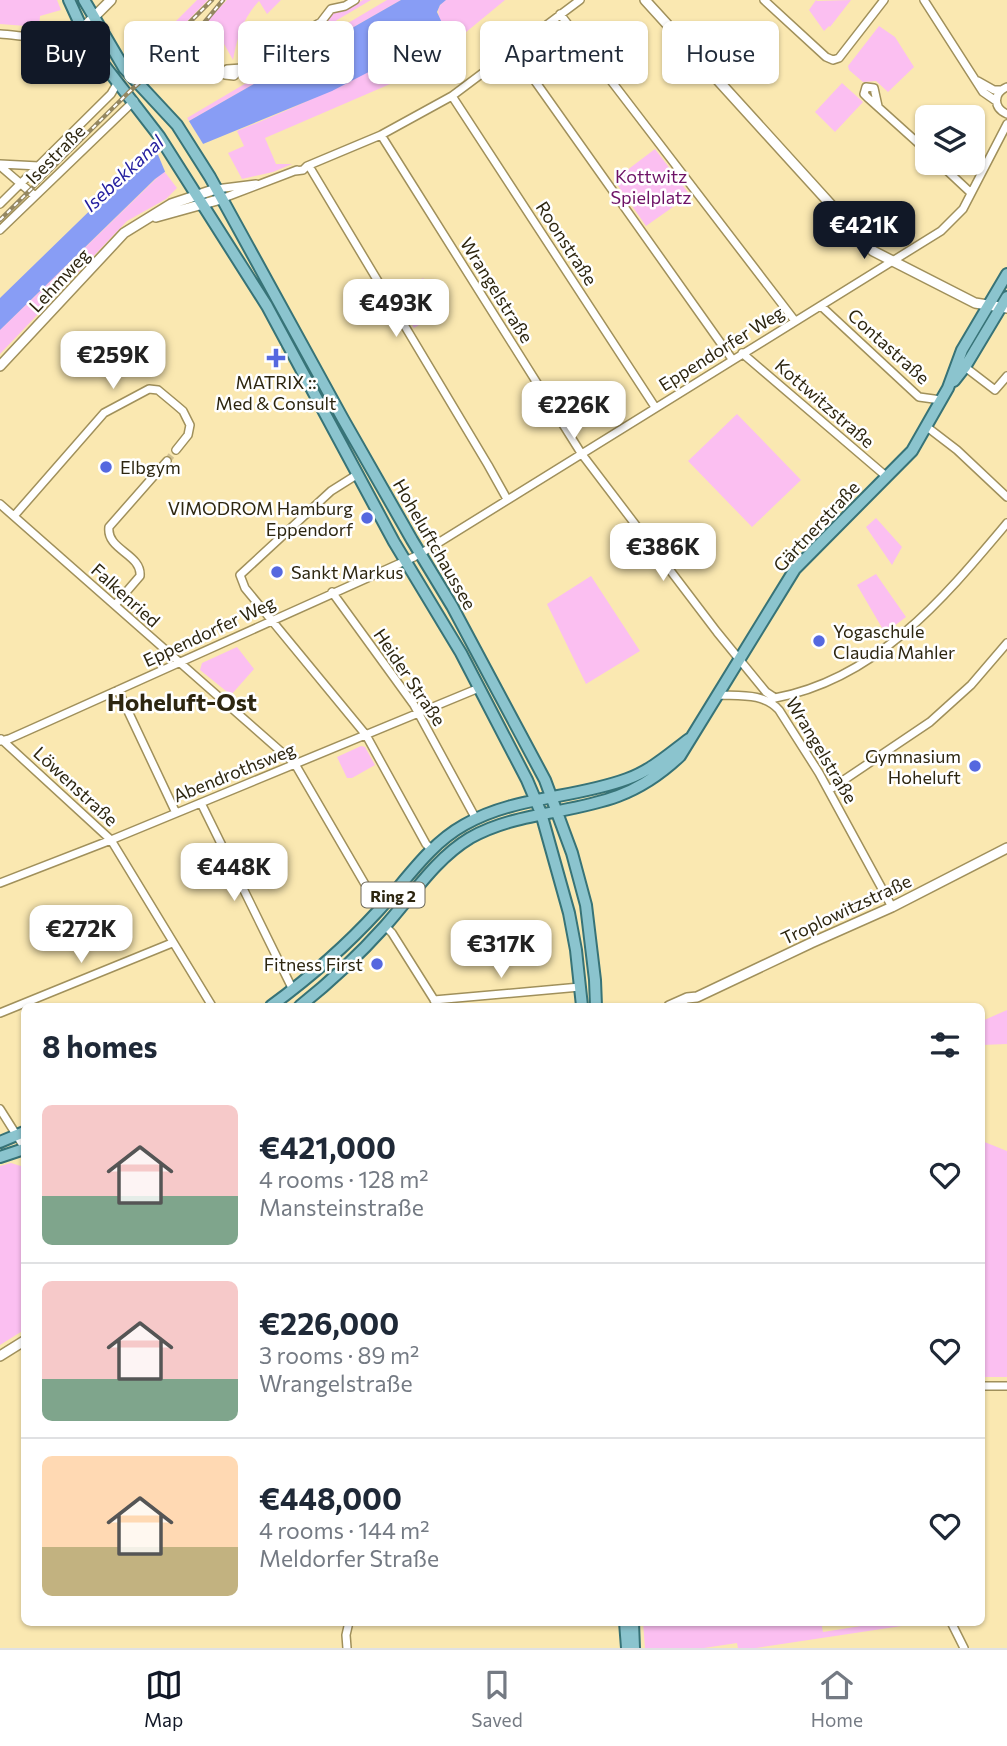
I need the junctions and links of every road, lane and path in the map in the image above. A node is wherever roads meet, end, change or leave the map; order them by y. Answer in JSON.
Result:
{"nodes":[{"id":1,"x":69,"y":0,"type":"edge"},
{"id":2,"x":85,"y":0,"type":"edge"},
{"id":3,"x":111,"y":0,"type":"edge"},
{"id":4,"x":328,"y":0,"type":"edge"},
{"id":5,"x":355,"y":0,"type":"edge"},
{"id":6,"x":580,"y":0,"type":"edge"},
{"id":7,"x":645,"y":0,"type":"edge"},
{"id":8,"x":764,"y":0,"type":"edge"},
{"id":9,"x":884,"y":0,"type":"edge"},
{"id":10,"x":924,"y":0,"type":"edge"},
{"id":11,"x":331,"y":9,"type":"junction"},
{"id":12,"x":560,"y":14,"type":"junction"},
{"id":13,"x":85,"y":21,"type":"edge"},
{"id":14,"x":87,"y":21,"type":"edge"},
{"id":15,"x":90,"y":21,"type":"edge"},
{"id":16,"x":322,"y":21,"type":"edge"},
{"id":17,"x":551,"y":21,"type":"edge"},
{"id":18,"x":0,"y":34,"type":"edge"},
{"id":19,"x":21,"y":35,"type":"edge"},
{"id":20,"x":110,"y":52,"type":"edge"},
{"id":21,"x":110,"y":72,"type":"edge"},
{"id":22,"x":480,"y":75,"type":"edge"},
{"id":23,"x":975,"y":79,"type":"junction"},
{"id":24,"x":118,"y":82,"type":"junction"},
{"id":25,"x":537,"y":84,"type":"edge"},
{"id":26,"x":1004,"y":89,"type":"edge"},
{"id":27,"x":452,"y":96,"type":"junction"},
{"id":28,"x":134,"y":101,"type":"junction"},
{"id":29,"x":996,"y":101,"type":"junction"},
{"id":30,"x":878,"y":106,"type":"dead end"},
{"id":31,"x":1004,"y":112,"type":"edge"},
{"id":32,"x":1007,"y":124,"type":"edge"},
{"id":33,"x":381,"y":135,"type":"junction"},
{"id":34,"x":1000,"y":136,"type":"junction"},
{"id":35,"x":915,"y":140,"type":"edge"},
{"id":36,"x":0,"y":165,"type":"edge"},
{"id":37,"x":39,"y":166,"type":"junction"},
{"id":38,"x":308,"y":166,"type":"junction"},
{"id":39,"x":952,"y":175,"type":"edge"},
{"id":40,"x":22,"y":183,"type":"junction"},
{"id":41,"x":971,"y":192,"type":"junction"},
{"id":42,"x":219,"y":194,"type":"junction"},
{"id":43,"x":35,"y":196,"type":"junction"},
{"id":44,"x":200,"y":199,"type":"junction"},
{"id":45,"x":0,"y":204,"type":"edge"},
{"id":46,"x":0,"y":230,"type":"edge"},
{"id":47,"x":891,"y":261,"type":"junction"},
{"id":48,"x":1007,"y":274,"type":"edge"},
{"id":49,"x":1007,"y":297,"type":"edge"},
{"id":50,"x":821,"y":306,"type":"junction"},
{"id":51,"x":987,"y":306,"type":"junction"},
{"id":52,"x":1003,"y":308,"type":"edge"},
{"id":53,"x":795,"y":321,"type":"junction"},
{"id":54,"x":741,"y":353,"type":"junction"},
{"id":55,"x":732,"y":359,"type":"junction"},
{"id":56,"x":0,"y":366,"type":"edge"},
{"id":57,"x":965,"y":367,"type":"junction"},
{"id":58,"x":1007,"y":376,"type":"edge"},
{"id":59,"x":948,"y":388,"type":"junction"},
{"id":60,"x":941,"y":400,"type":"junction"},
{"id":61,"x":655,"y":407,"type":"junction"},
{"id":62,"x":927,"y":427,"type":"junction"},
{"id":63,"x":176,"y":450,"type":"tunnel mouth"},
{"id":64,"x":580,"y":453,"type":"junction"},
{"id":65,"x":167,"y":461,"type":"tunnel mouth"},
{"id":66,"x":358,"y":474,"type":"junction"},
{"id":67,"x":887,"y":477,"type":"junction"},
{"id":68,"x":1007,"y":497,"type":"edge"},
{"id":69,"x":506,"y":499,"type":"junction"},
{"id":70,"x":0,"y":504,"type":"edge"},
{"id":71,"x":14,"y":516,"type":"junction"},
{"id":72,"x":1007,"y":523,"type":"edge"},
{"id":73,"x":421,"y":553,"type":"junction"},
{"id":74,"x":405,"y":561,"type":"junction"},
{"id":75,"x":332,"y":592,"type":"junction"},
{"id":76,"x":115,"y":605,"type":"junction"},
{"id":77,"x":272,"y":619,"type":"junction"},
{"id":78,"x":1007,"y":643,"type":"edge"},
{"id":79,"x":740,"y":659,"type":"junction"},
{"id":80,"x":177,"y":663,"type":"junction"},
{"id":81,"x":479,"y":688,"type":"junction"},
{"id":82,"x":118,"y":690,"type":"junction"},
{"id":83,"x":719,"y":695,"type":"junction"},
{"id":84,"x":773,"y":700,"type":"junction"},
{"id":85,"x":418,"y":713,"type":"junction"},
{"id":86,"x":366,"y":735,"type":"junction"},
{"id":87,"x":691,"y":737,"type":"junction"},
{"id":88,"x":1,"y":740,"type":"edge"},
{"id":89,"x":295,"y":764,"type":"junction"},
{"id":90,"x":829,"y":790,"type":"junction"},
{"id":91,"x":551,"y":797,"type":"junction"},
{"id":92,"x":535,"y":800,"type":"junction"},
{"id":93,"x":201,"y":803,"type":"junction"},
{"id":94,"x":556,"y":811,"type":"junction"},
{"id":95,"x":176,"y":813,"type":"junction"},
{"id":96,"x":541,"y":813,"type":"junction"},
{"id":97,"x":475,"y":819,"type":"junction"},
{"id":98,"x":111,"y":840,"type":"junction"},
{"id":99,"x":1007,"y":848,"type":"edge"},
{"id":100,"x":432,"y":850,"type":"junction"},
{"id":101,"x":0,"y":883,"type":"edge"},
{"id":102,"x":892,"y":907,"type":"junction"},
{"id":103,"x":380,"y":910,"type":"junction"},
{"id":104,"x":385,"y":926,"type":"junction"},
{"id":105,"x":172,"y":943,"type":"junction"},
{"id":106,"x":580,"y":987,"type":"junction"},
{"id":107,"x":293,"y":990,"type":"junction"},
{"id":108,"x":697,"y":997,"type":"junction"},
{"id":109,"x":25,"y":1003,"type":"edge"},
{"id":110,"x":210,"y":1003,"type":"edge"},
{"id":111,"x":275,"y":1003,"type":"edge"},
{"id":112,"x":304,"y":1003,"type":"edge"},
{"id":113,"x":436,"y":1003,"type":"edge"},
{"id":114,"x":582,"y":1003,"type":"edge"},
{"id":115,"x":596,"y":1003,"type":"edge"},
{"id":116,"x":676,"y":1003,"type":"edge"},
{"id":117,"x":692,"y":1003,"type":"edge"},
{"id":118,"x":21,"y":1004,"type":"edge"},
{"id":119,"x":0,"y":1013,"type":"edge"},
{"id":120,"x":0,"y":1109,"type":"edge"},
{"id":121,"x":20,"y":1133,"type":"edge"},
{"id":122,"x":0,"y":1142,"type":"edge"},
{"id":123,"x":21,"y":1149,"type":"edge"},
{"id":124,"x":0,"y":1157,"type":"edge"},
{"id":125,"x":21,"y":1343,"type":"edge"},
{"id":126,"x":0,"y":1356,"type":"edge"},
{"id":127,"x":985,"y":1386,"type":"edge"},
{"id":128,"x":1007,"y":1386,"type":"edge"},
{"id":129,"x":348,"y":1626,"type":"edge"},
{"id":130,"x":625,"y":1626,"type":"edge"},
{"id":131,"x":633,"y":1626,"type":"edge"},
{"id":132,"x":953,"y":1626,"type":"edge"},
{"id":133,"x":347,"y":1648,"type":"edge"},
{"id":134,"x":627,"y":1648,"type":"edge"},
{"id":135,"x":634,"y":1648,"type":"edge"},
{"id":136,"x":964,"y":1648,"type":"edge"}],
"edges":[{"from":1,"to":13,"type":"main road"},
{"from":2,"to":14,"type":"main road"},
{"from":3,"to":15,"type":"street"},
{"from":4,"to":11,"type":"street"},
{"from":5,"to":11,"type":"street"},
{"from":6,"to":12,"type":"street"},
{"from":7,"to":47,"type":"street"},
{"from":8,"to":9,"type":"street"},
{"from":10,"to":23,"type":"street","name":"Eppendorfer Weg"},
{"from":11,"to":16,"type":"street"},
{"from":12,"to":17,"type":"street"},
{"from":12,"to":53,"type":"street"},
{"from":18,"to":19,"type":"street"},
{"from":20,"to":42,"type":"main road","name":"Hoheluftchaussee"},
{"from":21,"to":24,"type":"main road","name":"Hoheluftchaussee"},
{"from":22,"to":27,"type":"street"},
{"from":23,"to":26,"type":"street"},
{"from":23,"to":29,"type":"street","name":"Eppendorfer Weg"},
{"from":24,"to":28,"type":"main road","name":"Hoheluftchaussee"},
{"from":24,"to":37,"type":"street","name":"Isestraße"},
{"from":25,"to":55,"type":"street"},
{"from":26,"to":29,"type":"street"},
{"from":27,"to":33,"type":"street"},
{"from":27,"to":61,"type":"street","name":"Roonstraße"},
{"from":28,"to":43,"type":"street","name":"Isestraße"},
{"from":28,"to":44,"type":"main road","name":"Hoheluftchaussee"},
{"from":29,"to":31,"type":"street","name":"Eppendorfer Weg"},
{"from":30,"to":35,"type":"street"},
{"from":31,"to":34,"type":"street","name":"Eppendorfer Weg"},
{"from":32,"to":34,"type":"street","name":"Eppendorfer Weg"},
{"from":33,"to":38,"type":"street"},
{"from":33,"to":64,"type":"street","name":"Wrangelstraße"},
{"from":34,"to":41,"type":"street","name":"Eppendorfer Weg"},
{"from":36,"to":37,"type":"street"},
{"from":36,"to":40,"type":"street"},
{"from":37,"to":40,"type":"street","name":"Isestraße"},
{"from":38,"to":42,"type":"street"},
{"from":38,"to":69,"type":"street"},
{"from":39,"to":41,"type":"street"},
{"from":40,"to":43,"type":"street"},
{"from":40,"to":45,"type":"street","name":"Isestraße"},
{"from":41,"to":47,"type":"street","name":"Eppendorfer Weg"},
{"from":42,"to":44,"type":"street","name":"Lehmweg"},
{"from":42,"to":73,"type":"main road","name":"Hoheluftchaussee"},
{"from":43,"to":46,"type":"street","name":"Isestraße"},
{"from":44,"to":56,"type":"street","name":"Lehmweg"},
{"from":44,"to":66,"type":"main road","name":"Hoheluftchaussee"},
{"from":47,"to":50,"type":"street","name":"Eppendorfer Weg"},
{"from":47,"to":51,"type":"street"},
{"from":48,"to":51,"type":"main road","name":"Gärtnerstraße","number":"Ring 2"},
{"from":49,"to":52,"type":"main road","name":"Gärtnerstraße","number":"Ring 2"},
{"from":50,"to":53,"type":"street","name":"Eppendorfer Weg"},
{"from":50,"to":60,"type":"street","name":"Contastraße"},
{"from":51,"to":52,"type":"street"},
{"from":51,"to":59,"type":"main road","name":"Gärtnerstraße","number":"Ring 2"},
{"from":52,"to":57,"type":"main road","name":"Gärtnerstraße","number":"Ring 2"},
{"from":53,"to":54,"type":"street","name":"Eppendorfer Weg"},
{"from":54,"to":55,"type":"street","name":"Eppendorfer Weg"},
{"from":54,"to":67,"type":"street","name":"Kottwitzstraße"},
{"from":55,"to":61,"type":"street","name":"Eppendorfer Weg"},
{"from":57,"to":58,"type":"street"},
{"from":57,"to":59,"type":"main road","name":"Gärtnerstraße","number":"Ring 2"},
{"from":59,"to":60,"type":"main road","name":"Gärtnerstraße","number":"Ring 2"},
{"from":60,"to":62,"type":"main road","name":"Gärtnerstraße","number":"Ring 2"},
{"from":61,"to":64,"type":"street","name":"Eppendorfer Weg"},
{"from":62,"to":67,"type":"main road","name":"Gärtnerstraße","number":"Ring 2"},
{"from":62,"to":68,"type":"street"},
{"from":63,"to":71,"type":"street"},
{"from":64,"to":69,"type":"street","name":"Eppendorfer Weg"},
{"from":64,"to":79,"type":"street","name":"Wrangelstraße"},
{"from":65,"to":76,"type":"street"},
{"from":66,"to":74,"type":"main road","name":"Hoheluftchaussee"},
{"from":66,"to":77,"type":"street"},
{"from":67,"to":79,"type":"main road","name":"Gärtnerstraße","number":"Ring 2"},
{"from":69,"to":73,"type":"street","name":"Eppendorfer Weg"},
{"from":70,"to":71,"type":"street","name":"Falkenried"},
{"from":71,"to":76,"type":"street","name":"Falkenried"},
{"from":72,"to":84,"type":"street"},
{"from":73,"to":74,"type":"street","name":"Eppendorfer Weg"},
{"from":73,"to":91,"type":"main road","name":"Hoheluftchaussee"},
{"from":74,"to":75,"type":"street","name":"Eppendorfer Weg"},
{"from":74,"to":81,"type":"main road","name":"Hoheluftchaussee"},
{"from":75,"to":77,"type":"street","name":"Eppendorfer Weg"},
{"from":75,"to":85,"type":"street","name":"Heider Straße"},
{"from":76,"to":80,"type":"street","name":"Falkenried"},
{"from":77,"to":80,"type":"street","name":"Eppendorfer Weg"},
{"from":77,"to":86,"type":"street"},
{"from":78,"to":90,"type":"street"},
{"from":79,"to":83,"type":"main road","name":"Gärtnerstraße","number":"Ring 2"},
{"from":79,"to":84,"type":"street","name":"Wrangelstraße"},
{"from":80,"to":82,"type":"street","name":"Eppendorfer Weg"},
{"from":80,"to":89,"type":"street","name":"Falkenried"},
{"from":81,"to":85,"type":"street","name":"Abendrothsweg"},
{"from":81,"to":92,"type":"main road","name":"Hoheluftchaussee"},
{"from":82,"to":88,"type":"street","name":"Eppendorfer Weg"},
{"from":82,"to":95,"type":"street"},
{"from":83,"to":84,"type":"street"},
{"from":83,"to":87,"type":"main road","name":"Gärtnerstraße","number":"Ring 2"},
{"from":84,"to":90,"type":"street","name":"Wrangelstraße"},
{"from":85,"to":86,"type":"street","name":"Abendrothsweg"},
{"from":85,"to":97,"type":"street","name":"Heider Straße"},
{"from":86,"to":89,"type":"street","name":"Abendrothsweg"},
{"from":86,"to":100,"type":"street"},
{"from":87,"to":91,"type":"main road","name":"Gärtnerstraße","number":"Ring 2"},
{"from":87,"to":94,"type":"main road","name":"Gärtnerstraße","number":"Ring 2"},
{"from":88,"to":98,"type":"street","name":"Löwenstraße"},
{"from":89,"to":93,"type":"street","name":"Abendrothsweg"},
{"from":89,"to":103,"type":"street","name":"Falkenried"},
{"from":90,"to":102,"type":"street","name":"Wrangelstraße"},
{"from":91,"to":92,"type":"main road","name":"Gärtnerstraße","number":"Ring 2"},
{"from":91,"to":94,"type":"main road","name":"Hoheluftchaussee"},
{"from":92,"to":96,"type":"main road","name":"Hoheluftchaussee"},
{"from":92,"to":97,"type":"main road","number":"Ring 2"},
{"from":93,"to":95,"type":"street","name":"Abendrothsweg"},
{"from":93,"to":107,"type":"street"},
{"from":94,"to":96,"type":"main road","name":"Gärtnerstraße","number":"Ring 2"},
{"from":94,"to":115,"type":"main road","name":"Hoheluftchaussee"},
{"from":95,"to":98,"type":"street","name":"Abendrothsweg"},
{"from":96,"to":104,"type":"main road","number":"Ring 2"},
{"from":96,"to":106,"type":"main road","name":"Hoheluftchaussee"},
{"from":97,"to":100,"type":"main road","number":"Ring 2"},
{"from":98,"to":101,"type":"street","name":"Abendrothsweg"},
{"from":98,"to":105,"type":"street","name":"Löwenstraße"},
{"from":99,"to":102,"type":"street","name":"Troplowitzstraße"},
{"from":100,"to":103,"type":"main road","number":"Ring 2"},
{"from":102,"to":108,"type":"street","name":"Troplowitzstraße"},
{"from":103,"to":107,"type":"main road","number":"Ring 2"},
{"from":104,"to":112,"type":"main road","number":"Ring 2"},
{"from":104,"to":113,"type":"street"},
{"from":105,"to":109,"type":"street"},
{"from":105,"to":110,"type":"street","name":"Löwenstraße"},
{"from":106,"to":113,"type":"street"},
{"from":106,"to":114,"type":"main road","name":"Hoheluftchaussee"},
{"from":107,"to":111,"type":"main road","number":"Ring 2"},
{"from":108,"to":116,"type":"street","name":"Troplowitzstraße"},
{"from":108,"to":117,"type":"street","name":"Troplowitzstraße"},
{"from":118,"to":119,"type":"street"},
{"from":120,"to":121,"type":"street"},
{"from":121,"to":122,"type":"main road"},
{"from":123,"to":124,"type":"main road"},
{"from":125,"to":126,"type":"street"},
{"from":127,"to":128,"type":"street"},
{"from":129,"to":133,"type":"street"},
{"from":130,"to":134,"type":"main road"},
{"from":131,"to":135,"type":"main road"},
{"from":132,"to":136,"type":"street"}]}
